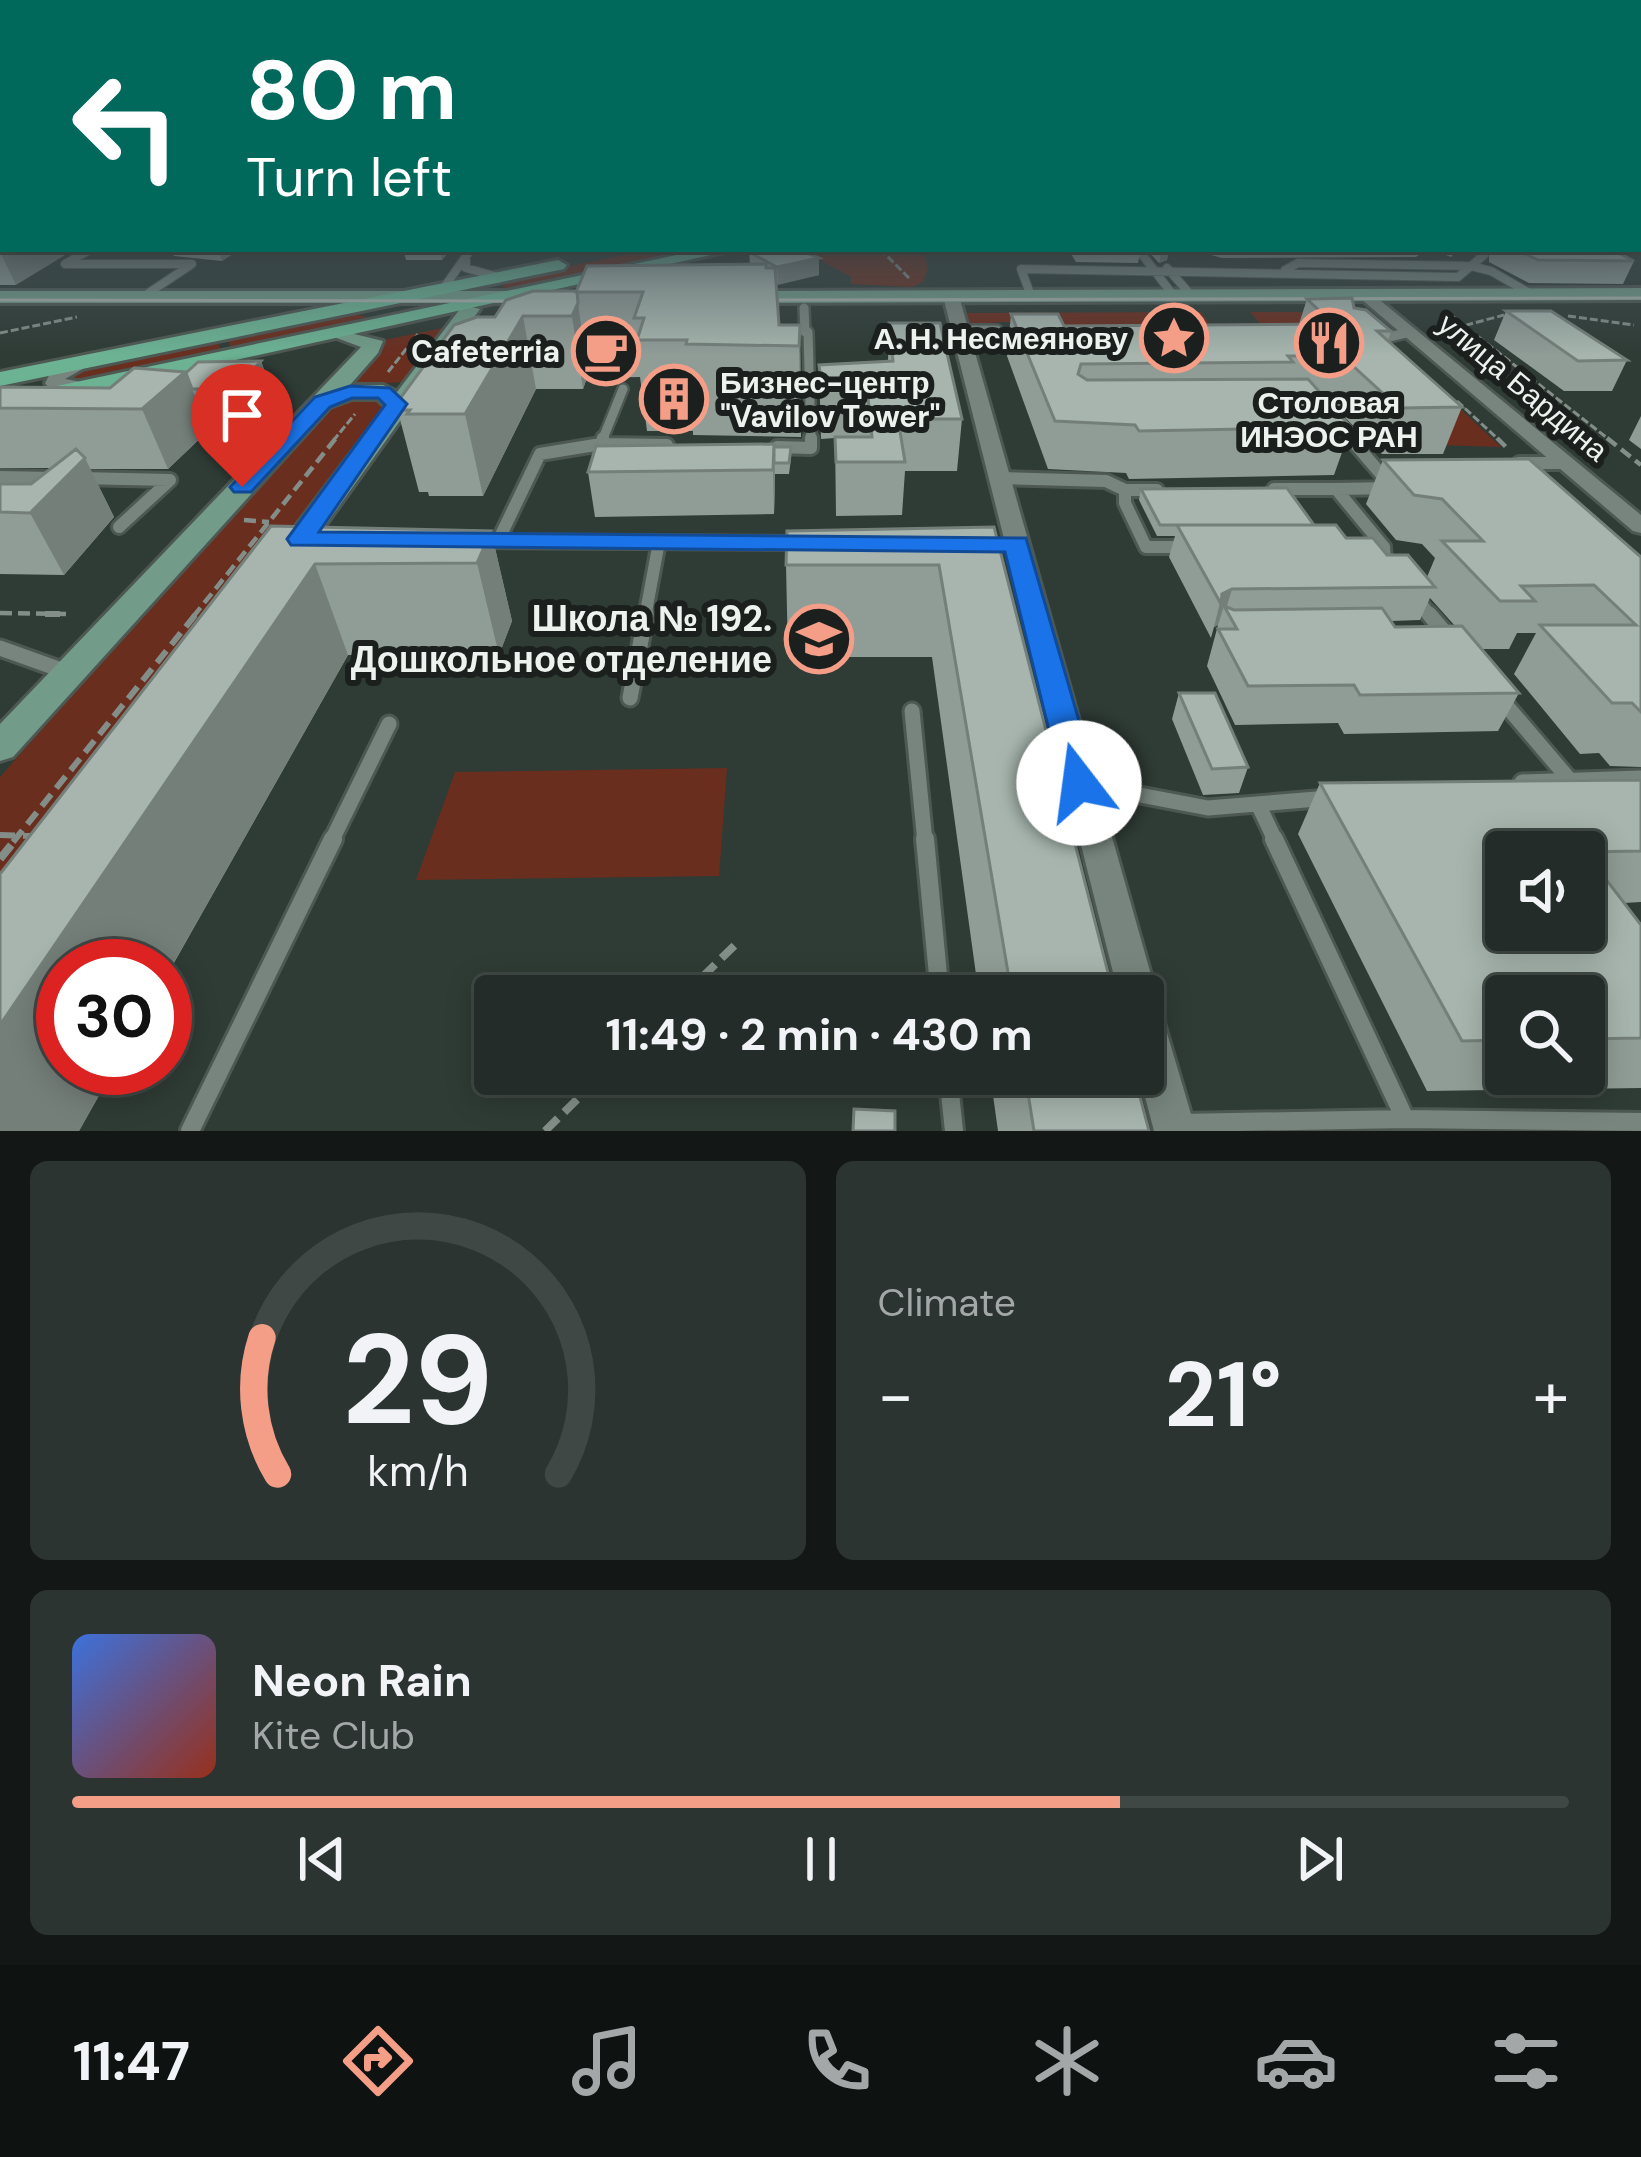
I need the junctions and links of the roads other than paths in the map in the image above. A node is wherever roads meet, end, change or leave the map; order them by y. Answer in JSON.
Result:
{"nodes":[{"id":1,"x":86,"y":252,"type":"edge"},
{"id":2,"x":470,"y":252,"type":"edge"},
{"id":3,"x":621,"y":252,"type":"edge"},
{"id":4,"x":715,"y":252,"type":"edge"},
{"id":5,"x":1140,"y":252,"type":"edge"},
{"id":6,"x":1479,"y":252,"type":"edge"},
{"id":7,"x":466,"y":260,"type":"junction"},
{"id":8,"x":1471,"y":266,"type":"junction"},
{"id":9,"x":1167,"y":268,"type":"junction"},
{"id":10,"x":1152,"y":269,"type":"junction"},
{"id":11,"x":601,"y":276,"type":"junction"},
{"id":12,"x":499,"y":277,"type":"junction"},
{"id":13,"x":1641,"y":294,"type":"edge"},
{"id":14,"x":1182,"y":295,"type":"junction"},
{"id":15,"x":1532,"y":295,"type":"junction"},
{"id":16,"x":144,"y":296,"type":"junction"},
{"id":17,"x":1031,"y":296,"type":"junction"},
{"id":18,"x":0,"y":297,"type":"edge"},
{"id":19,"x":404,"y":297,"type":"junction"},
{"id":20,"x":509,"y":297,"type":"junction"},
{"id":21,"x":1373,"y":301,"type":"junction"},
{"id":22,"x":454,"y":302,"type":"junction"},
{"id":23,"x":804,"y":308,"type":"junction"},
{"id":24,"x":559,"y":309,"type":"edge"},
{"id":25,"x":0,"y":310,"type":"edge"},
{"id":26,"x":225,"y":310,"type":"junction"},
{"id":27,"x":955,"y":311,"type":"junction"},
{"id":28,"x":1637,"y":316,"type":"edge"},
{"id":29,"x":341,"y":321,"type":"junction"},
{"id":30,"x":997,"y":330,"type":"dead end"},
{"id":31,"x":785,"y":332,"type":"edge"},
{"id":32,"x":808,"y":332,"type":"junction"},
{"id":33,"x":1410,"y":332,"type":"junction"},
{"id":34,"x":219,"y":334,"type":"junction"},
{"id":35,"x":1369,"y":341,"type":"edge"},
{"id":36,"x":82,"y":362,"type":"junction"},
{"id":37,"x":3,"y":378,"type":"edge"},
{"id":38,"x":86,"y":388,"type":"junction"},
{"id":39,"x":623,"y":389,"type":"dead end"},
{"id":40,"x":388,"y":392,"type":"junction"},
{"id":41,"x":321,"y":404,"type":"junction"},
{"id":42,"x":2,"y":405,"type":"edge"},
{"id":43,"x":1330,"y":415,"type":"edge"},
{"id":44,"x":166,"y":419,"type":"edge"},
{"id":45,"x":602,"y":444,"type":"junction"},
{"id":46,"x":671,"y":445,"type":"edge"},
{"id":47,"x":764,"y":447,"type":"edge"},
{"id":48,"x":1503,"y":463,"type":"edge"},
{"id":49,"x":1566,"y":463,"type":"junction"},
{"id":50,"x":1395,"y":464,"type":"edge"},
{"id":51,"x":1372,"y":465,"type":"junction"},
{"id":52,"x":0,"y":477,"type":"edge"},
{"id":53,"x":999,"y":478,"type":"junction"},
{"id":54,"x":1266,"y":489,"type":"edge"},
{"id":55,"x":1336,"y":489,"type":"junction"},
{"id":56,"x":1125,"y":490,"type":"junction"},
{"id":57,"x":1172,"y":490,"type":"edge"},
{"id":58,"x":1641,"y":526,"type":"edge"},
{"id":59,"x":119,"y":527,"type":"dead end"},
{"id":60,"x":476,"y":541,"type":"edge"},
{"id":61,"x":498,"y":541,"type":"junction"},
{"id":62,"x":659,"y":542,"type":"junction"},
{"id":63,"x":826,"y":543,"type":"edge"},
{"id":64,"x":1360,"y":547,"type":"edge"},
{"id":65,"x":1384,"y":547,"type":"junction"},
{"id":66,"x":1193,"y":548,"type":"edge"},
{"id":67,"x":1398,"y":577,"type":"edge"},
{"id":68,"x":264,"y":590,"type":"edge"},
{"id":69,"x":1413,"y":595,"type":"edge"},
{"id":70,"x":1422,"y":632,"type":"edge"},
{"id":71,"x":1444,"y":632,"type":"junction"},
{"id":72,"x":0,"y":648,"type":"edge"},
{"id":73,"x":1459,"y":650,"type":"edge"},
{"id":74,"x":70,"y":673,"type":"junction"},
{"id":75,"x":1490,"y":686,"type":"edge"},
{"id":76,"x":630,"y":698,"type":"dead end"},
{"id":77,"x":912,"y":711,"type":"dead end"},
{"id":78,"x":388,"y":724,"type":"dead end"},
{"id":79,"x":0,"y":747,"type":"edge"},
{"id":80,"x":1568,"y":778,"type":"junction"},
{"id":81,"x":1641,"y":778,"type":"edge"},
{"id":82,"x":1079,"y":783,"type":"junction"},
{"id":83,"x":1496,"y":784,"type":"edge"},
{"id":84,"x":1354,"y":796,"type":"edge"},
{"id":85,"x":1258,"y":804,"type":"junction"},
{"id":86,"x":938,"y":975,"type":"edge"},
{"id":87,"x":1132,"y":975,"type":"edge"},
{"id":88,"x":1164,"y":1094,"type":"edge"},
{"id":89,"x":950,"y":1095,"type":"edge"},
{"id":90,"x":1405,"y":1119,"type":"junction"},
{"id":91,"x":1641,"y":1122,"type":"edge"},
{"id":92,"x":1173,"y":1127,"type":"edge"},
{"id":93,"x":190,"y":1131,"type":"edge"},
{"id":94,"x":954,"y":1131,"type":"edge"}],
"edges":[{"from":1,"to":16,"type":"lane"},
{"from":2,"to":7,"type":"lane"},
{"from":3,"to":12,"type":"main road"},
{"from":4,"to":11,"type":"main road"},
{"from":5,"to":10,"type":"lane"},
{"from":6,"to":8,"type":"lane"},
{"from":7,"to":12,"type":"lane"},
{"from":7,"to":22,"type":"lane"},
{"from":8,"to":9,"type":"lane"},
{"from":8,"to":15,"type":"lane"},
{"from":9,"to":10,"type":"lane"},
{"from":9,"to":14,"type":"lane"},
{"from":10,"to":14,"type":"lane"},
{"from":10,"to":17,"type":"lane"},
{"from":11,"to":20,"type":"main road"},
{"from":11,"to":20,"type":"main road"},
{"from":12,"to":22,"type":"main road"},
{"from":13,"to":15,"type":"main road"},
{"from":14,"to":17,"type":"main road"},
{"from":14,"to":21,"type":"main road"},
{"from":15,"to":21,"type":"main road"},
{"from":16,"to":18,"type":"main road"},
{"from":16,"to":19,"type":"main road"},
{"from":17,"to":27,"type":"main road"},
{"from":19,"to":20,"type":"main road"},
{"from":19,"to":22,"type":"main road"},
{"from":19,"to":29,"type":"main road"},
{"from":20,"to":22,"type":"main road"},
{"from":21,"to":27,"type":"main road"},
{"from":21,"to":28,"type":"main road"},
{"from":21,"to":33,"type":"street","name":"улица Бардина"},
{"from":22,"to":24,"type":"main road"},
{"from":22,"to":29,"type":"main road"},
{"from":22,"to":40,"type":"main road"},
{"from":23,"to":27,"type":"main road"},
{"from":23,"to":27,"type":"main road"},
{"from":23,"to":32,"type":"lane"},
{"from":25,"to":26,"type":"main road"},
{"from":26,"to":29,"type":"main road"},
{"from":26,"to":34,"type":"main road"},
{"from":27,"to":30,"type":"lane"},
{"from":27,"to":53,"type":"street"},
{"from":29,"to":34,"type":"main road"},
{"from":29,"to":38,"type":"main road"},
{"from":29,"to":41,"type":"main road"},
{"from":31,"to":32,"type":"lane"},
{"from":32,"to":47,"type":"lane"},
{"from":33,"to":35,"type":"lane"},
{"from":33,"to":49,"type":"street","name":"улица Бардина"},
{"from":34,"to":36,"type":"main road"},
{"from":36,"to":37,"type":"main road"},
{"from":36,"to":38,"type":"street"},
{"from":37,"to":42,"type":"street"},
{"from":38,"to":42,"type":"main road"},
{"from":39,"to":45,"type":"lane"},
{"from":40,"to":41,"type":"main road"},
{"from":40,"to":68,"type":"main road"},
{"from":41,"to":44,"type":"lane"},
{"from":41,"to":74,"type":"main road"},
{"from":43,"to":51,"type":"lane"},
{"from":45,"to":46,"type":"lane"},
{"from":45,"to":61,"type":"lane"},
{"from":48,"to":49,"type":"lane"},
{"from":49,"to":58,"type":"street","name":"улица Бардина"},
{"from":50,"to":51,"type":"lane"},
{"from":51,"to":55,"type":"lane"},
{"from":52,"to":59,"type":"lane"},
{"from":53,"to":56,"type":"lane"},
{"from":53,"to":82,"type":"street"},
{"from":54,"to":55,"type":"lane"},
{"from":55,"to":65,"type":"lane"},
{"from":56,"to":57,"type":"lane"},
{"from":56,"to":66,"type":"lane"},
{"from":60,"to":61,"type":"lane"},
{"from":61,"to":62,"type":"lane"},
{"from":62,"to":63,"type":"lane"},
{"from":62,"to":76,"type":"lane"},
{"from":64,"to":65,"type":"lane"},
{"from":65,"to":67,"type":"lane"},
{"from":69,"to":71,"type":"lane"},
{"from":70,"to":71,"type":"lane"},
{"from":71,"to":73,"type":"lane"},
{"from":72,"to":74,"type":"lane"},
{"from":74,"to":79,"type":"main road"},
{"from":75,"to":80,"type":"lane"},
{"from":77,"to":86,"type":"lane"},
{"from":78,"to":93,"type":"lane"},
{"from":80,"to":81,"type":"lane"},
{"from":80,"to":83,"type":"lane"},
{"from":82,"to":85,"type":"lane"},
{"from":82,"to":87,"type":"street"},
{"from":84,"to":85,"type":"lane"},
{"from":85,"to":90,"type":"lane"},
{"from":88,"to":92,"type":"street"},
{"from":89,"to":94,"type":"lane"},
{"from":90,"to":91,"type":"lane"},
{"from":90,"to":92,"type":"lane"}]}
